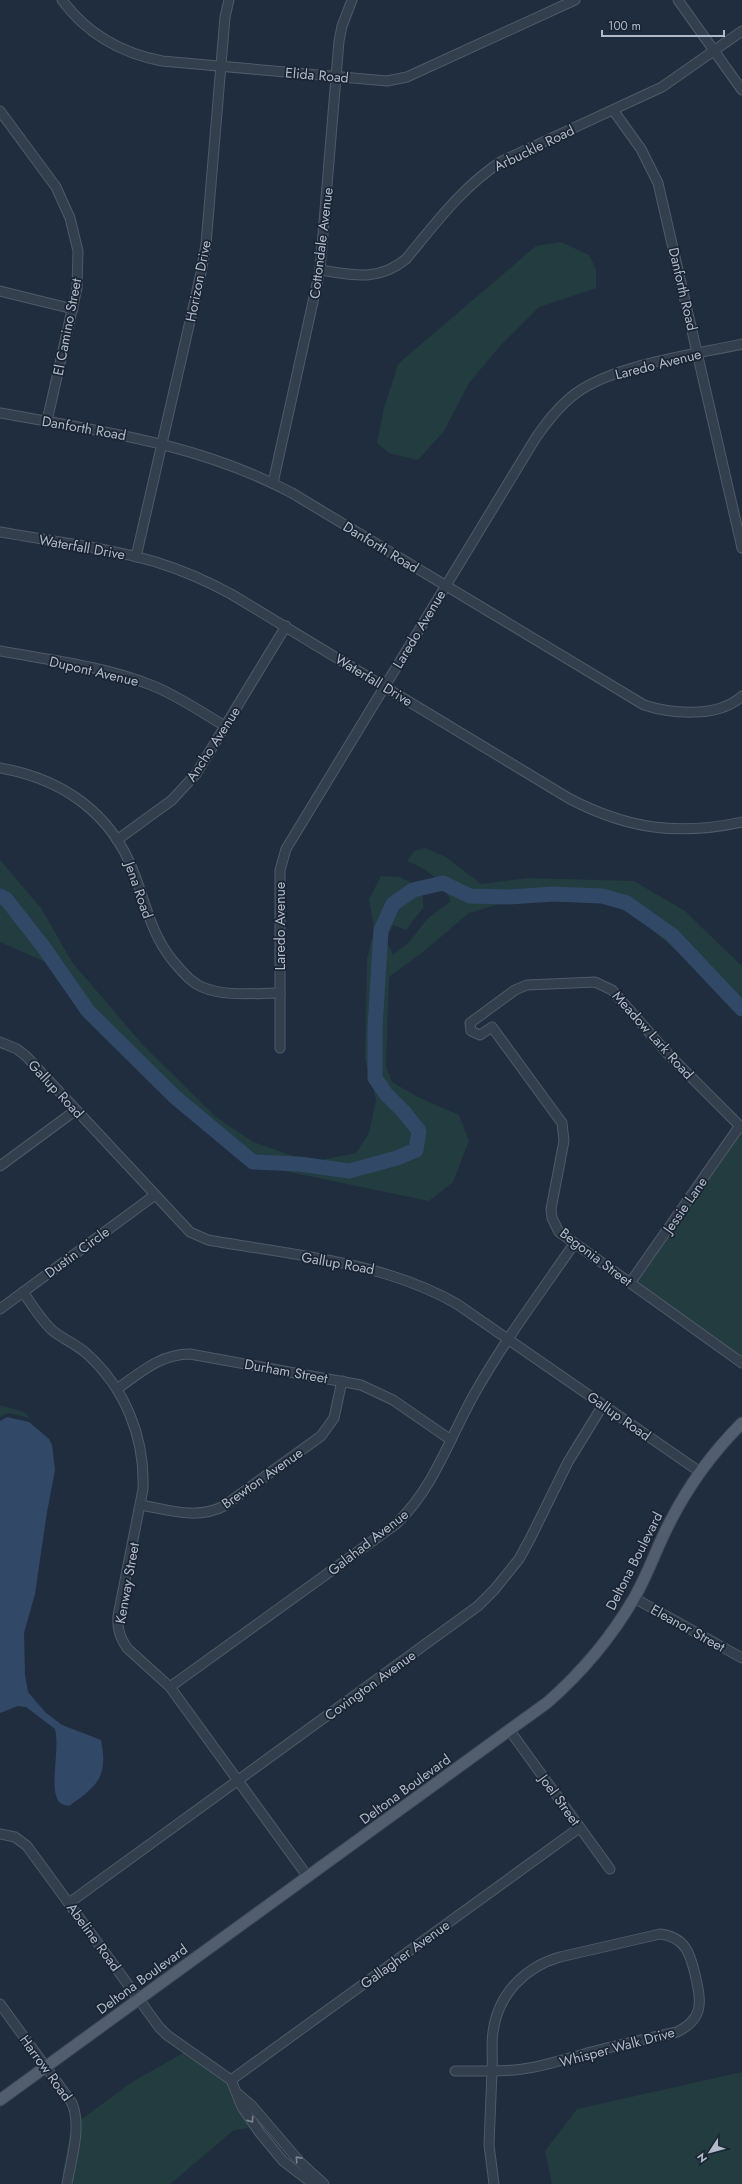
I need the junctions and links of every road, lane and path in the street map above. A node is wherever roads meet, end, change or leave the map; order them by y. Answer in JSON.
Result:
{"nodes":[{"id":1,"x":62,"y":0,"type":"edge"},
{"id":2,"x":229,"y":0,"type":"edge"},
{"id":3,"x":352,"y":0,"type":"edge"},
{"id":4,"x":575,"y":0,"type":"edge"},
{"id":5,"x":678,"y":0,"type":"edge"},
{"id":6,"x":742,"y":31,"type":"edge"},
{"id":7,"x":714,"y":52,"type":"junction"},
{"id":8,"x":221,"y":67,"type":"junction"},
{"id":9,"x":338,"y":76,"type":"junction"},
{"id":10,"x":742,"y":90,"type":"edge"},
{"id":11,"x":613,"y":110,"type":"junction"},
{"id":12,"x":0,"y":111,"type":"edge"},
{"id":13,"x":320,"y":270,"type":"junction"},
{"id":14,"x":0,"y":291,"type":"edge"},
{"id":15,"x":73,"y":309,"type":"junction"},
{"id":16,"x":742,"y":344,"type":"edge"},
{"id":17,"x":698,"y":354,"type":"junction"},
{"id":18,"x":0,"y":413,"type":"edge"},
{"id":19,"x":47,"y":421,"type":"junction"},
{"id":20,"x":162,"y":444,"type":"junction"},
{"id":21,"x":273,"y":483,"type":"junction"},
{"id":22,"x":0,"y":532,"type":"edge"},
{"id":23,"x":742,"y":548,"type":"edge"},
{"id":24,"x":136,"y":557,"type":"junction"},
{"id":25,"x":445,"y":586,"type":"junction"},
{"id":26,"x":286,"y":626,"type":"junction"},
{"id":27,"x":0,"y":651,"type":"edge"},
{"id":28,"x":384,"y":686,"type":"junction"},
{"id":29,"x":742,"y":696,"type":"edge"},
{"id":30,"x":225,"y":726,"type":"junction"},
{"id":31,"x":0,"y":768,"type":"edge"},
{"id":32,"x":742,"y":822,"type":"edge"},
{"id":33,"x":117,"y":840,"type":"junction"},
{"id":34,"x":280,"y":993,"type":"junction"},
{"id":35,"x":471,"y":1031,"type":"joint"},
{"id":36,"x":0,"y":1042,"type":"edge"},
{"id":37,"x":280,"y":1048,"type":"dead end"},
{"id":38,"x":76,"y":1110,"type":"junction"},
{"id":39,"x":741,"y":1128,"type":"edge"},
{"id":40,"x":0,"y":1166,"type":"edge"},
{"id":41,"x":155,"y":1195,"type":"junction"},
{"id":42,"x":574,"y":1244,"type":"junction"},
{"id":43,"x":630,"y":1284,"type":"junction"},
{"id":44,"x":23,"y":1292,"type":"junction"},
{"id":45,"x":0,"y":1309,"type":"edge"},
{"id":46,"x":508,"y":1339,"type":"junction"},
{"id":47,"x":742,"y":1363,"type":"edge"},
{"id":48,"x":342,"y":1381,"type":"junction"},
{"id":49,"x":116,"y":1390,"type":"junction"},
{"id":50,"x":603,"y":1404,"type":"junction"},
{"id":51,"x":742,"y":1423,"type":"edge"},
{"id":52,"x":451,"y":1440,"type":"junction"},
{"id":53,"x":700,"y":1472,"type":"junction"},
{"id":54,"x":141,"y":1504,"type":"junction"},
{"id":55,"x":634,"y":1598,"type":"junction"},
{"id":56,"x":742,"y":1658,"type":"edge"},
{"id":57,"x":170,"y":1687,"type":"junction"},
{"id":58,"x":510,"y":1731,"type":"junction"},
{"id":59,"x":238,"y":1781,"type":"junction"},
{"id":60,"x":579,"y":1828,"type":"junction"},
{"id":61,"x":0,"y":1834,"type":"edge"},
{"id":62,"x":610,"y":1869,"type":"dead end"},
{"id":63,"x":308,"y":1877,"type":"junction"},
{"id":64,"x":69,"y":1903,"type":"junction"},
{"id":65,"x":139,"y":1999,"type":"junction"},
{"id":66,"x":0,"y":2004,"type":"edge"},
{"id":67,"x":46,"y":2067,"type":"junction"},
{"id":68,"x":455,"y":2071,"type":"dead end"},
{"id":69,"x":492,"y":2072,"type":"junction"},
{"id":70,"x":231,"y":2080,"type":"junction"},
{"id":71,"x":236,"y":2093,"type":"junction"},
{"id":72,"x":0,"y":2100,"type":"edge"},
{"id":73,"x":66,"y":2184,"type":"edge"},
{"id":74,"x":313,"y":2184,"type":"edge"},
{"id":75,"x":324,"y":2184,"type":"edge"},
{"id":76,"x":491,"y":2184,"type":"edge"}],
"edges":[{"from":1,"to":8,"type":"street","name":"Elida Road"},
{"from":2,"to":8,"type":"street","name":"Horizon Drive"},
{"from":3,"to":9,"type":"street","name":"Cottondale Avenue"},
{"from":4,"to":9,"type":"street","name":"Elida Road"},
{"from":5,"to":7,"type":"street"},
{"from":6,"to":7,"type":"street","name":"Arbuckle Road"},
{"from":7,"to":10,"type":"street"},
{"from":7,"to":11,"type":"street","name":"Arbuckle Road"},
{"from":8,"to":9,"type":"street","name":"Elida Road"},
{"from":8,"to":20,"type":"street","name":"Horizon Drive"},
{"from":9,"to":13,"type":"street","name":"Cottondale Avenue"},
{"from":11,"to":13,"type":"street","name":"Arbuckle Road"},
{"from":11,"to":17,"type":"street","name":"Danforth Road"},
{"from":12,"to":15,"type":"street","name":"El Camino Street"},
{"from":13,"to":21,"type":"street","name":"Cottondale Avenue"},
{"from":14,"to":15,"type":"street"},
{"from":15,"to":19,"type":"street","name":"El Camino Street"},
{"from":16,"to":17,"type":"street","name":"Laredo Avenue"},
{"from":17,"to":23,"type":"street","name":"Danforth Road"},
{"from":17,"to":25,"type":"street","name":"Laredo Avenue"},
{"from":18,"to":19,"type":"street","name":"Danforth Road"},
{"from":19,"to":20,"type":"street","name":"Danforth Road"},
{"from":20,"to":21,"type":"street","name":"Danforth Road"},
{"from":20,"to":24,"type":"street","name":"Horizon Drive"},
{"from":21,"to":25,"type":"street","name":"Danforth Road"},
{"from":22,"to":24,"type":"street","name":"Waterfall Drive"},
{"from":24,"to":26,"type":"street","name":"Waterfall Drive"},
{"from":25,"to":28,"type":"street","name":"Laredo Avenue"},
{"from":25,"to":29,"type":"street","name":"Danforth Road"},
{"from":26,"to":28,"type":"street","name":"Waterfall Drive"},
{"from":26,"to":30,"type":"street","name":"Ancho Avenue"},
{"from":27,"to":30,"type":"street","name":"Dupont Avenue"},
{"from":28,"to":32,"type":"street","name":"Waterfall Drive"},
{"from":28,"to":34,"type":"street","name":"Laredo Avenue"},
{"from":30,"to":33,"type":"street","name":"Ancho Avenue"},
{"from":31,"to":33,"type":"street","name":"Jena Road"},
{"from":33,"to":34,"type":"street","name":"Jena Road"},
{"from":34,"to":37,"type":"street","name":"Laredo Avenue"},
{"from":35,"to":39,"type":"street","name":"Meadow Lark Road"},
{"from":35,"to":42,"type":"street","name":"Begonia Street"},
{"from":36,"to":38,"type":"street","name":"Gallup Road"},
{"from":38,"to":40,"type":"street"},
{"from":38,"to":41,"type":"street","name":"Gallup Road"},
{"from":39,"to":43,"type":"street","name":"Jessie Lane"},
{"from":41,"to":44,"type":"street","name":"Dustin Circle"},
{"from":41,"to":46,"type":"street","name":"Gallup Road"},
{"from":42,"to":43,"type":"street","name":"Begonia Street"},
{"from":42,"to":46,"type":"street","name":"Galahad Avenue"},
{"from":43,"to":47,"type":"street","name":"Begonia Street"},
{"from":44,"to":45,"type":"street","name":"Dustin Circle"},
{"from":44,"to":49,"type":"street","name":"Kenway Street"},
{"from":46,"to":50,"type":"street","name":"Gallup Road"},
{"from":46,"to":52,"type":"street","name":"Galahad Avenue"},
{"from":48,"to":49,"type":"street","name":"Durham Street"},
{"from":48,"to":52,"type":"street","name":"Durham Street"},
{"from":48,"to":54,"type":"street","name":"Brewton Avenue"},
{"from":49,"to":54,"type":"street","name":"Kenway Street"},
{"from":50,"to":53,"type":"street","name":"Gallup Road"},
{"from":50,"to":59,"type":"street","name":"Covington Avenue"},
{"from":51,"to":53,"type":"main road","name":"Deltona Boulevard"},
{"from":52,"to":57,"type":"street","name":"Galahad Avenue"},
{"from":53,"to":55,"type":"main road","name":"Deltona Boulevard"},
{"from":54,"to":57,"type":"street","name":"Kenway Street"},
{"from":55,"to":56,"type":"street","name":"Eleanor Street"},
{"from":55,"to":58,"type":"main road","name":"Deltona Boulevard"},
{"from":57,"to":59,"type":"street","name":"Kenway Street"},
{"from":58,"to":60,"type":"street","name":"Joel Street"},
{"from":58,"to":63,"type":"main road","name":"Deltona Boulevard"},
{"from":59,"to":63,"type":"street","name":"Kenway Street"},
{"from":59,"to":64,"type":"street","name":"Covington Avenue"},
{"from":60,"to":62,"type":"street","name":"Joel Street"},
{"from":60,"to":70,"type":"street","name":"Gallagher Avenue"},
{"from":61,"to":64,"type":"street","name":"Abeline Road"},
{"from":63,"to":65,"type":"main road","name":"Deltona Boulevard"},
{"from":64,"to":65,"type":"street","name":"Abeline Road"},
{"from":65,"to":67,"type":"main road","name":"Deltona Boulevard"},
{"from":65,"to":70,"type":"street","name":"Abeline Road"},
{"from":66,"to":67,"type":"street","name":"Harrow Road"},
{"from":67,"to":72,"type":"main road","name":"Deltona Boulevard"},
{"from":67,"to":73,"type":"street","name":"Harrow Road"},
{"from":68,"to":69,"type":"street"},
{"from":69,"to":69,"type":"street","name":"Whisper Walk Drive"},
{"from":69,"to":76,"type":"street","name":"Whisper Walk Drive"},
{"from":70,"to":71,"type":"street"},
{"from":71,"to":74,"type":"street","one_way":true},
{"from":75,"to":71,"type":"street","one_way":true}]}
